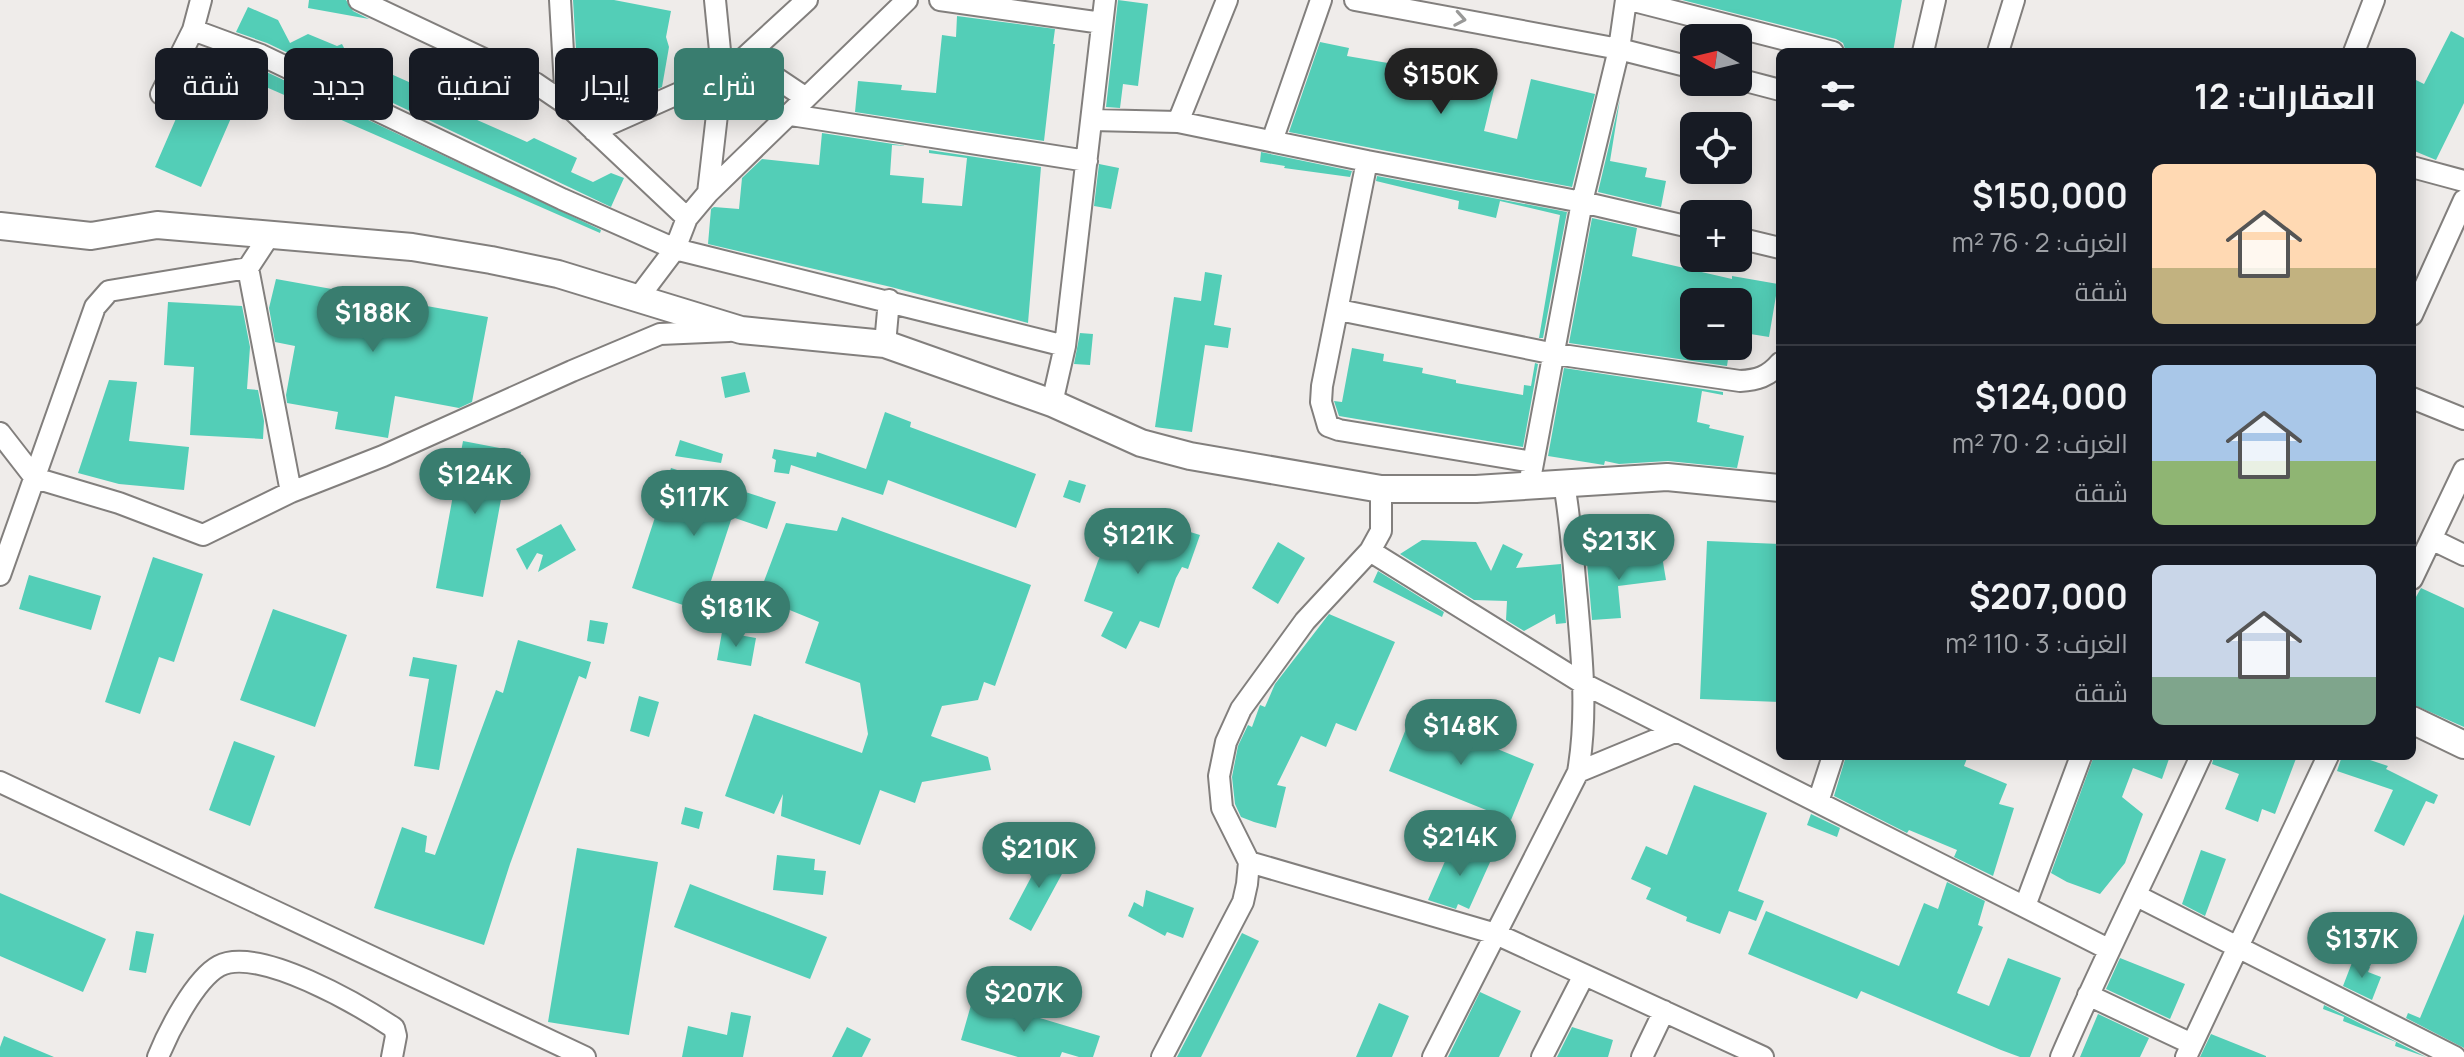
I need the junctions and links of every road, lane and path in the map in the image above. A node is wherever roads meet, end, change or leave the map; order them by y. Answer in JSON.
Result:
{"nodes":[{"id":1,"x":201,"y":0,"type":"edge"},
{"id":2,"x":359,"y":0,"type":"edge"},
{"id":3,"x":560,"y":0,"type":"edge"},
{"id":4,"x":715,"y":0,"type":"edge"},
{"id":5,"x":807,"y":0,"type":"edge"},
{"id":6,"x":907,"y":0,"type":"edge"},
{"id":7,"x":940,"y":0,"type":"edge"},
{"id":8,"x":1105,"y":0,"type":"edge"},
{"id":9,"x":1227,"y":0,"type":"edge"},
{"id":10,"x":1321,"y":0,"type":"edge"},
{"id":11,"x":1355,"y":0,"type":"edge"},
{"id":12,"x":1628,"y":0,"type":"edge"},
{"id":13,"x":1935,"y":0,"type":"edge"},
{"id":14,"x":2014,"y":0,"type":"edge"},
{"id":15,"x":2374,"y":0,"type":"edge"},
{"id":16,"x":1102,"y":23,"type":"junction"},
{"id":17,"x":193,"y":30,"type":"junction"},
{"id":18,"x":184,"y":48,"type":"edge"},
{"id":19,"x":563,"y":48,"type":"edge"},
{"id":20,"x":720,"y":48,"type":"edge"},
{"id":21,"x":755,"y":48,"type":"edge"},
{"id":22,"x":1817,"y":48,"type":"edge"},
{"id":23,"x":1924,"y":48,"type":"edge"},
{"id":24,"x":1999,"y":48,"type":"edge"},
{"id":25,"x":2356,"y":48,"type":"edge"},
{"id":26,"x":1619,"y":49,"type":"junction"},
{"id":27,"x":1680,"y":64,"type":"edge"},
{"id":28,"x":784,"y":83,"type":"edge"},
{"id":29,"x":1752,"y":83,"type":"edge"},
{"id":30,"x":1776,"y":89,"type":"edge"},
{"id":31,"x":674,"y":95,"type":"edge"},
{"id":32,"x":555,"y":97,"type":"edge"},
{"id":33,"x":806,"y":98,"type":"junction"},
{"id":34,"x":791,"y":115,"type":"junction"},
{"id":35,"x":583,"y":120,"type":"edge"},
{"id":36,"x":716,"y":120,"type":"edge"},
{"id":37,"x":1092,"y":120,"type":"junction"},
{"id":38,"x":1178,"y":122,"type":"junction"},
{"id":39,"x":594,"y":131,"type":"junction"},
{"id":40,"x":1272,"y":141,"type":"junction"},
{"id":41,"x":1087,"y":161,"type":"junction"},
{"id":42,"x":1367,"y":161,"type":"junction"},
{"id":43,"x":2416,"y":168,"type":"edge"},
{"id":44,"x":2464,"y":181,"type":"edge"},
{"id":45,"x":708,"y":193,"type":"junction"},
{"id":46,"x":2464,"y":200,"type":"edge"},
{"id":47,"x":1582,"y":202,"type":"junction"},
{"id":48,"x":687,"y":218,"type":"junction"},
{"id":49,"x":1680,"y":225,"type":"edge"},
{"id":50,"x":0,"y":226,"type":"edge"},
{"id":51,"x":271,"y":233,"type":"junction"},
{"id":52,"x":1752,"y":241,"type":"edge"},
{"id":53,"x":1776,"y":247,"type":"edge"},
{"id":54,"x":675,"y":249,"type":"junction"},
{"id":55,"x":248,"y":268,"type":"junction"},
{"id":56,"x":638,"y":298,"type":"junction"},
{"id":57,"x":889,"y":300,"type":"junction"},
{"id":58,"x":2416,"y":306,"type":"edge"},
{"id":59,"x":1339,"y":310,"type":"junction"},
{"id":60,"x":741,"y":330,"type":"junction"},
{"id":61,"x":885,"y":344,"type":"junction"},
{"id":62,"x":1065,"y":346,"type":"junction"},
{"id":63,"x":1555,"y":354,"type":"junction"},
{"id":64,"x":1776,"y":368,"type":"edge"},
{"id":65,"x":2416,"y":400,"type":"edge"},
{"id":66,"x":1052,"y":403,"type":"junction"},
{"id":67,"x":2464,"y":419,"type":"edge"},
{"id":68,"x":0,"y":433,"type":"edge"},
{"id":69,"x":2464,"y":470,"type":"edge"},
{"id":70,"x":1531,"y":474,"type":"junction"},
{"id":71,"x":35,"y":478,"type":"junction"},
{"id":72,"x":1564,"y":484,"type":"junction"},
{"id":73,"x":1776,"y":488,"type":"edge"},
{"id":74,"x":1381,"y":489,"type":"junction"},
{"id":75,"x":291,"y":492,"type":"junction"},
{"id":76,"x":2431,"y":539,"type":"junction"},
{"id":77,"x":1370,"y":551,"type":"junction"},
{"id":78,"x":2464,"y":555,"type":"edge"},
{"id":79,"x":2416,"y":571,"type":"edge"},
{"id":80,"x":0,"y":575,"type":"edge"},
{"id":81,"x":1584,"y":684,"type":"junction"},
{"id":82,"x":2416,"y":722,"type":"edge"},
{"id":83,"x":1677,"y":731,"type":"junction"},
{"id":84,"x":2464,"y":745,"type":"edge"},
{"id":85,"x":1832,"y":760,"type":"edge"},
{"id":86,"x":2080,"y":760,"type":"edge"},
{"id":87,"x":2199,"y":760,"type":"edge"},
{"id":88,"x":2326,"y":760,"type":"edge"},
{"id":89,"x":1578,"y":772,"type":"junction"},
{"id":90,"x":0,"y":782,"type":"edge"},
{"id":91,"x":1818,"y":802,"type":"junction"},
{"id":92,"x":1249,"y":862,"type":"junction"},
{"id":93,"x":2137,"y":896,"type":"junction"},
{"id":94,"x":2025,"y":906,"type":"junction"},
{"id":95,"x":1496,"y":934,"type":"junction"},
{"id":96,"x":2238,"y":946,"type":"junction"},
{"id":97,"x":2108,"y":949,"type":"junction"},
{"id":98,"x":1584,"y":975,"type":"junction"},
{"id":99,"x":2088,"y":995,"type":"junction"},
{"id":100,"x":1664,"y":1011,"type":"junction"},
{"id":101,"x":2189,"y":1050,"type":"edge"},
{"id":102,"x":158,"y":1057,"type":"edge"},
{"id":103,"x":392,"y":1057,"type":"edge"},
{"id":104,"x":585,"y":1057,"type":"edge"},
{"id":105,"x":1162,"y":1057,"type":"edge"},
{"id":106,"x":1433,"y":1057,"type":"edge"},
{"id":107,"x":1542,"y":1057,"type":"edge"},
{"id":108,"x":1642,"y":1057,"type":"edge"},
{"id":109,"x":1763,"y":1057,"type":"edge"},
{"id":110,"x":2061,"y":1057,"type":"edge"},
{"id":111,"x":2455,"y":1057,"type":"edge"}],
"edges":[{"from":1,"to":17,"type":"street"},
{"from":2,"to":32,"type":"street"},
{"from":3,"to":19,"type":"street"},
{"from":4,"to":20,"type":"street"},
{"from":5,"to":21,"type":"street"},
{"from":6,"to":33,"type":"street"},
{"from":7,"to":16,"type":"street"},
{"from":8,"to":16,"type":"street"},
{"from":9,"to":38,"type":"street"},
{"from":10,"to":40,"type":"street"},
{"from":11,"to":26,"type":"street","one_way":true},
{"from":12,"to":22,"type":"street"},
{"from":12,"to":26,"type":"street"},
{"from":13,"to":23,"type":"street"},
{"from":14,"to":24,"type":"street"},
{"from":15,"to":25,"type":"street"},
{"from":16,"to":37,"type":"street"},
{"from":17,"to":18,"type":"street"},
{"from":17,"to":54,"type":"street"},
{"from":26,"to":27,"type":"street"},
{"from":26,"to":47,"type":"street"},
{"from":28,"to":33,"type":"street"},
{"from":29,"to":30,"type":"street"},
{"from":31,"to":39,"type":"street"},
{"from":33,"to":34,"type":"street"},
{"from":34,"to":41,"type":"street"},
{"from":34,"to":45,"type":"street"},
{"from":35,"to":39,"type":"street"},
{"from":36,"to":45,"type":"street"},
{"from":37,"to":38,"type":"street"},
{"from":37,"to":41,"type":"street"},
{"from":38,"to":40,"type":"street"},
{"from":39,"to":48,"type":"street"},
{"from":40,"to":42,"type":"street"},
{"from":41,"to":62,"type":"street"},
{"from":42,"to":47,"type":"street"},
{"from":42,"to":59,"type":"street"},
{"from":43,"to":44,"type":"street"},
{"from":45,"to":48,"type":"street"},
{"from":46,"to":58,"type":"street"},
{"from":47,"to":49,"type":"street"},
{"from":47,"to":63,"type":"street"},
{"from":48,"to":54,"type":"street"},
{"from":50,"to":51,"type":"main road"},
{"from":51,"to":55,"type":"street"},
{"from":51,"to":56,"type":"main road"},
{"from":52,"to":53,"type":"street"},
{"from":54,"to":56,"type":"street"},
{"from":54,"to":57,"type":"street"},
{"from":55,"to":71,"type":"street"},
{"from":55,"to":75,"type":"street"},
{"from":56,"to":60,"type":"main road"},
{"from":57,"to":61,"type":"street"},
{"from":57,"to":62,"type":"street"},
{"from":59,"to":63,"type":"street"},
{"from":59,"to":70,"type":"street"},
{"from":60,"to":61,"type":"main road"},
{"from":60,"to":75,"type":"street"},
{"from":61,"to":66,"type":"main road"},
{"from":62,"to":66,"type":"street"},
{"from":63,"to":64,"type":"street"},
{"from":63,"to":70,"type":"street"},
{"from":65,"to":67,"type":"street"},
{"from":66,"to":74,"type":"main road"},
{"from":68,"to":71,"type":"street"},
{"from":69,"to":76,"type":"street"},
{"from":70,"to":72,"type":"main road"},
{"from":70,"to":74,"type":"main road"},
{"from":71,"to":75,"type":"street"},
{"from":71,"to":80,"type":"street"},
{"from":72,"to":73,"type":"main road"},
{"from":72,"to":81,"type":"street"},
{"from":74,"to":77,"type":"street"},
{"from":76,"to":78,"type":"street"},
{"from":76,"to":79,"type":"street"},
{"from":77,"to":81,"type":"street"},
{"from":77,"to":92,"type":"street"},
{"from":81,"to":83,"type":"street"},
{"from":81,"to":89,"type":"street"},
{"from":82,"to":84,"type":"main road"},
{"from":83,"to":89,"type":"street"},
{"from":83,"to":91,"type":"street"},
{"from":85,"to":91,"type":"street"},
{"from":86,"to":94,"type":"street"},
{"from":87,"to":93,"type":"street"},
{"from":88,"to":96,"type":"street"},
{"from":89,"to":95,"type":"street"},
{"from":90,"to":104,"type":"street"},
{"from":91,"to":94,"type":"street"},
{"from":92,"to":95,"type":"street"},
{"from":92,"to":105,"type":"street"},
{"from":93,"to":96,"type":"street"},
{"from":93,"to":97,"type":"street"},
{"from":94,"to":97,"type":"street"},
{"from":95,"to":98,"type":"street"},
{"from":95,"to":106,"type":"street"},
{"from":96,"to":101,"type":"street"},
{"from":96,"to":111,"type":"street"},
{"from":97,"to":99,"type":"street"},
{"from":98,"to":100,"type":"street"},
{"from":98,"to":107,"type":"street"},
{"from":99,"to":101,"type":"street"},
{"from":99,"to":110,"type":"street"},
{"from":100,"to":108,"type":"street"},
{"from":100,"to":109,"type":"street"},
{"from":102,"to":103,"type":"street"}]}
